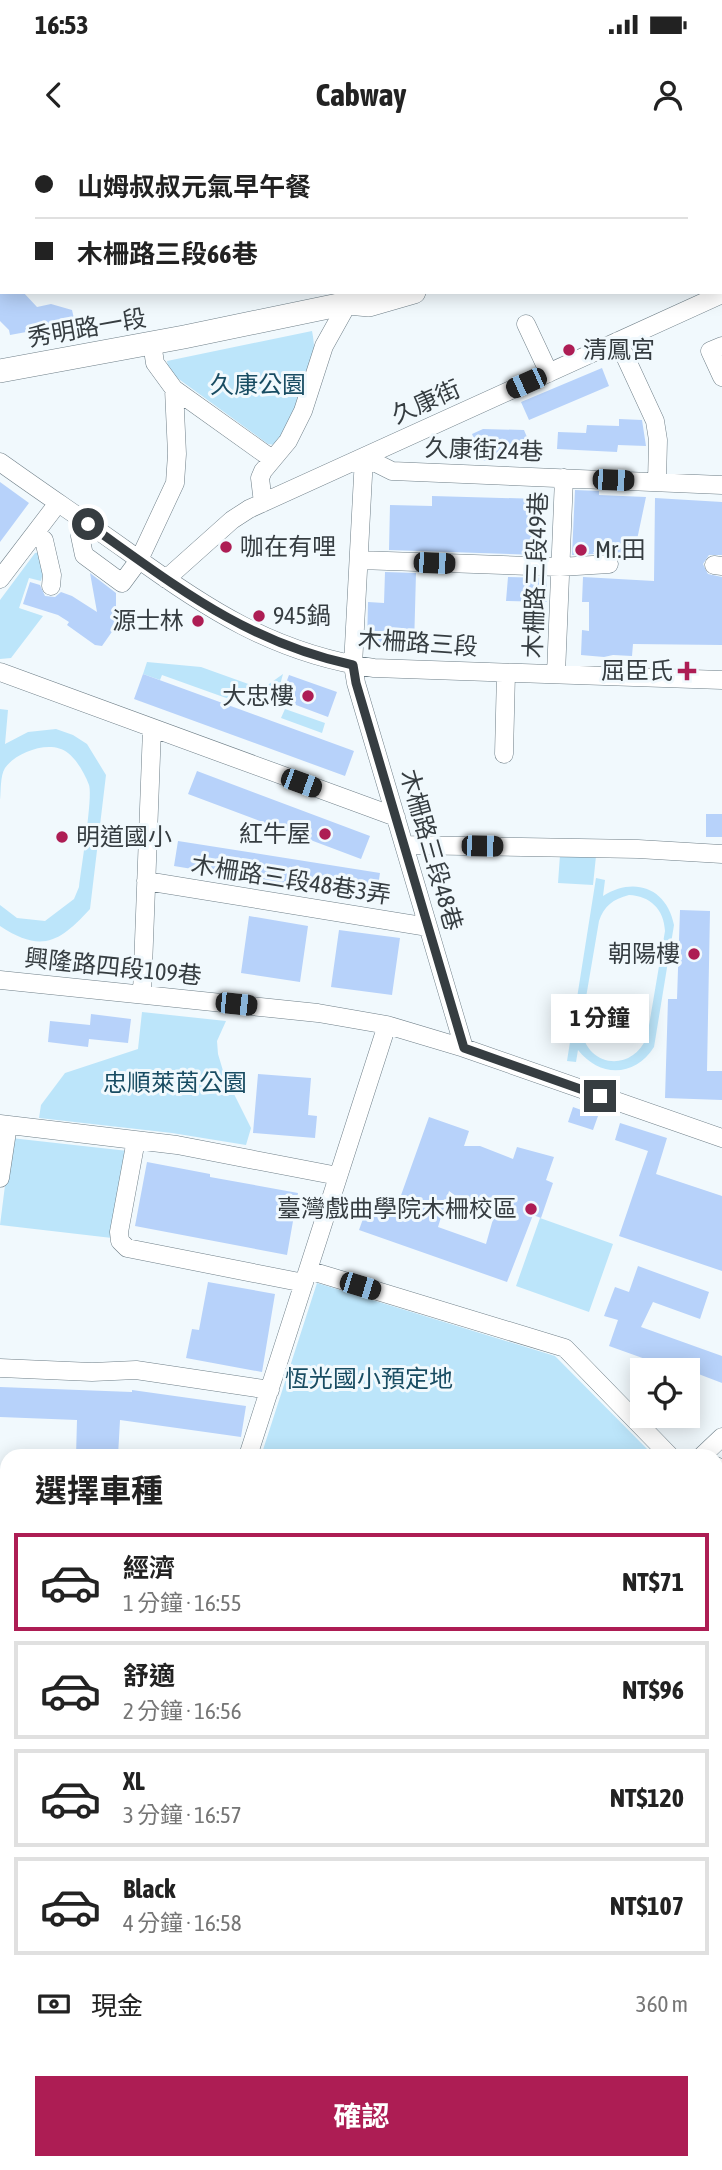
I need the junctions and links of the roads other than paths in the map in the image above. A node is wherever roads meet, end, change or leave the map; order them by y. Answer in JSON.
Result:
{"nodes":[{"id":1,"x":407,"y":294,"type":"edge"},
{"id":2,"x":722,"y":294,"type":"edge"},
{"id":3,"x":352,"y":296,"type":"edge"},
{"id":4,"x":526,"y":324,"type":"dead end"},
{"id":5,"x":618,"y":341,"type":"junction"},
{"id":6,"x":152,"y":343,"type":"junction"},
{"id":7,"x":722,"y":346,"type":"edge"},
{"id":8,"x":0,"y":371,"type":"edge"},
{"id":9,"x":549,"y":373,"type":"junction"},
{"id":10,"x":722,"y":377,"type":"edge"},
{"id":11,"x":174,"y":389,"type":"junction"},
{"id":12,"x":364,"y":457,"type":"junction"},
{"id":13,"x":272,"y":459,"type":"junction"},
{"id":14,"x":0,"y":462,"type":"edge"},
{"id":15,"x":564,"y":478,"type":"junction"},
{"id":16,"x":657,"y":482,"type":"junction"},
{"id":17,"x":722,"y":485,"type":"edge"},
{"id":18,"x":58,"y":503,"type":"junction"},
{"id":19,"x":263,"y":503,"type":"junction"},
{"id":20,"x":88,"y":524,"type":"junction"},
{"id":21,"x":35,"y":533,"type":"junction"},
{"id":22,"x":139,"y":560,"type":"junction"},
{"id":23,"x":359,"y":560,"type":"junction"},
{"id":24,"x":609,"y":564,"type":"dead end"},
{"id":25,"x":561,"y":567,"type":"junction"},
{"id":26,"x":0,"y":579,"type":"edge"},
{"id":27,"x":166,"y":579,"type":"junction"},
{"id":28,"x":51,"y":586,"type":"dead end"},
{"id":29,"x":353,"y":665,"type":"junction"},
{"id":30,"x":0,"y":673,"type":"edge"},
{"id":31,"x":506,"y":673,"type":"junction"},
{"id":32,"x":556,"y":674,"type":"junction"},
{"id":33,"x":722,"y":680,"type":"edge"},
{"id":34,"x":152,"y":729,"type":"junction"},
{"id":35,"x":504,"y":754,"type":"dead end"},
{"id":36,"x":396,"y":817,"type":"junction"},
{"id":37,"x":404,"y":845,"type":"junction"},
{"id":38,"x":722,"y":855,"type":"edge"},
{"id":39,"x":146,"y":881,"type":"junction"},
{"id":40,"x":428,"y":927,"type":"junction"},
{"id":41,"x":0,"y":980,"type":"edge"},
{"id":42,"x":142,"y":995,"type":"junction"},
{"id":43,"x":387,"y":1025,"type":"junction"},
{"id":44,"x":464,"y":1048,"type":"junction"},
{"id":45,"x":4,"y":1124,"type":"edge"},
{"id":46,"x":722,"y":1138,"type":"edge"},
{"id":47,"x":135,"y":1140,"type":"junction"},
{"id":48,"x":338,"y":1175,"type":"junction"},
{"id":49,"x":0,"y":1178,"type":"edge"},
{"id":50,"x":306,"y":1276,"type":"junction"},
{"id":51,"x":0,"y":1368,"type":"edge"},
{"id":52,"x":270,"y":1390,"type":"junction"},
{"id":53,"x":250,"y":1449,"type":"edge"},
{"id":54,"x":663,"y":1449,"type":"edge"}],
"edges":[{"from":1,"to":3,"type":"main road","name":"秀明路一段"},
{"from":2,"to":5,"type":"street","name":"久康街"},
{"from":3,"to":6,"type":"main road","name":"秀明路一段"},
{"from":3,"to":13,"type":"street"},
{"from":4,"to":9,"type":"street"},
{"from":5,"to":9,"type":"street","name":"久康街"},
{"from":5,"to":16,"type":"street"},
{"from":6,"to":8,"type":"main road","name":"秀明路一段"},
{"from":6,"to":11,"type":"street"},
{"from":7,"to":10,"type":"street"},
{"from":9,"to":12,"type":"street","name":"久康街"},
{"from":11,"to":13,"type":"street"},
{"from":11,"to":22,"type":"street"},
{"from":12,"to":15,"type":"street","name":"久康街24巷"},
{"from":12,"to":19,"type":"street","name":"久康街"},
{"from":12,"to":23,"type":"street","name":"木柵路三段48巷"},
{"from":13,"to":19,"type":"street"},
{"from":14,"to":18,"type":"street","name":"木柵路三段"},
{"from":15,"to":16,"type":"street","name":"久康街24巷"},
{"from":15,"to":25,"type":"street","name":"木柵路三段49巷"},
{"from":16,"to":17,"type":"street","name":"久康街24巷"},
{"from":18,"to":20,"type":"street","name":"木柵路三段"},
{"from":18,"to":21,"type":"street"},
{"from":19,"to":27,"type":"street","name":"久康街"},
{"from":20,"to":22,"type":"street","name":"木柵路三段"},
{"from":20,"to":22,"type":"street"},
{"from":21,"to":26,"type":"street"},
{"from":21,"to":28,"type":"street"},
{"from":22,"to":27,"type":"street","name":"木柵路三段"},
{"from":23,"to":25,"type":"street"},
{"from":23,"to":29,"type":"street","name":"木柵路三段48巷"},
{"from":24,"to":25,"type":"street"},
{"from":25,"to":32,"type":"street","name":"木柵路三段49巷"},
{"from":27,"to":29,"type":"street","name":"木柵路三段"},
{"from":29,"to":31,"type":"street","name":"木柵路三段"},
{"from":29,"to":36,"type":"street","name":"木柵路三段48巷"},
{"from":30,"to":34,"type":"street"},
{"from":31,"to":32,"type":"street","name":"木柵路三段"},
{"from":31,"to":35,"type":"street"},
{"from":32,"to":33,"type":"street","name":"木柵路三段"},
{"from":34,"to":36,"type":"street"},
{"from":34,"to":39,"type":"street"},
{"from":36,"to":37,"type":"street","name":"木柵路三段48巷"},
{"from":37,"to":38,"type":"street"},
{"from":37,"to":40,"type":"street","name":"木柵路三段48巷"},
{"from":39,"to":40,"type":"street","name":"木柵路三段48巷3弄"},
{"from":39,"to":42,"type":"street"},
{"from":40,"to":44,"type":"street","name":"木柵路三段48巷"},
{"from":41,"to":42,"type":"street","name":"興隆路四段109巷"},
{"from":42,"to":43,"type":"street","name":"興隆路四段109巷"},
{"from":43,"to":44,"type":"street","name":"興隆路四段109巷"},
{"from":43,"to":48,"type":"street"},
{"from":44,"to":46,"type":"street","name":"興隆路四段109巷"},
{"from":45,"to":47,"type":"street"},
{"from":45,"to":49,"type":"street"},
{"from":47,"to":48,"type":"street"},
{"from":47,"to":50,"type":"street"},
{"from":48,"to":50,"type":"street"},
{"from":50,"to":52,"type":"street"},
{"from":50,"to":54,"type":"street"},
{"from":51,"to":52,"type":"street"},
{"from":52,"to":53,"type":"street"}]}
